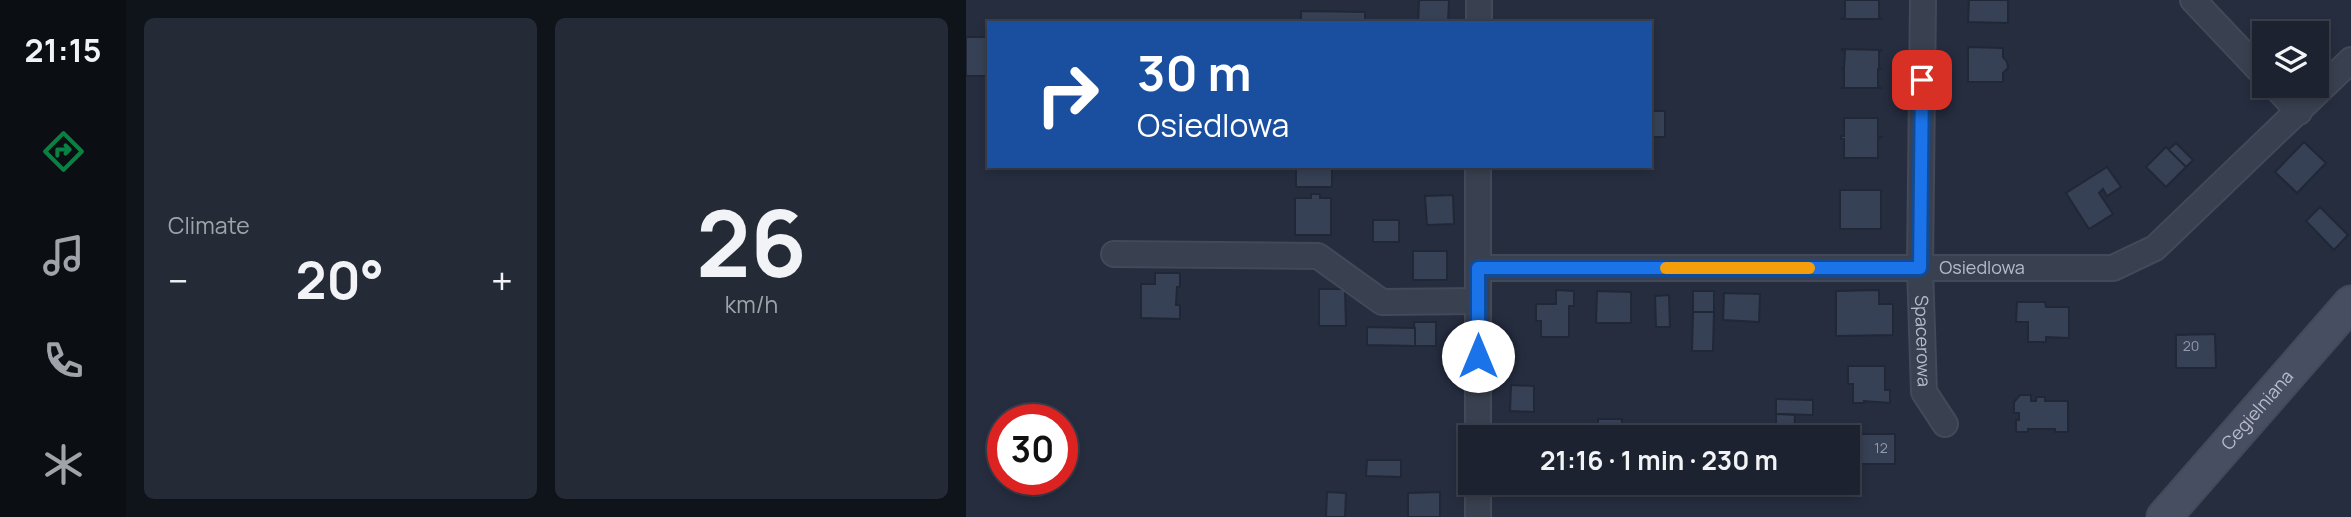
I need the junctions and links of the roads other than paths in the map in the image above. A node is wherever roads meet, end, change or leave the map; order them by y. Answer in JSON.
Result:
{"nodes":[{"id":1,"x":1479,"y":0,"type":"edge"},
{"id":2,"x":1923,"y":0,"type":"edge"},
{"id":3,"x":2193,"y":0,"type":"edge"},
{"id":4,"x":1479,"y":21,"type":"edge"},
{"id":5,"x":2351,"y":60,"type":"edge"},
{"id":6,"x":2252,"y":62,"type":"edge"},
{"id":7,"x":2286,"y":98,"type":"edge"},
{"id":8,"x":2299,"y":112,"type":"junction"},
{"id":9,"x":1478,"y":168,"type":"edge"},
{"id":10,"x":1114,"y":254,"type":"dead end"},
{"id":11,"x":1478,"y":268,"type":"junction"},
{"id":12,"x":1920,"y":268,"type":"junction"},
{"id":13,"x":1478,"y":301,"type":"junction"},
{"id":14,"x":2351,"y":303,"type":"edge"},
{"id":15,"x":1945,"y":424,"type":"dead end"},
{"id":16,"x":1478,"y":425,"type":"edge"},
{"id":17,"x":1478,"y":495,"type":"edge"},
{"id":18,"x":1478,"y":517,"type":"edge"},
{"id":19,"x":2164,"y":517,"type":"edge"}],
"edges":[{"from":1,"to":4,"type":"street"},
{"from":2,"to":12,"type":"street","name":"Spacerowa"},
{"from":3,"to":6,"type":"street"},
{"from":5,"to":8,"type":"street","name":"Osiedlowa"},
{"from":7,"to":8,"type":"street"},
{"from":8,"to":12,"type":"street","name":"Osiedlowa"},
{"from":9,"to":11,"type":"street"},
{"from":10,"to":13,"type":"street"},
{"from":11,"to":12,"type":"street","name":"Osiedlowa"},
{"from":11,"to":13,"type":"street"},
{"from":12,"to":15,"type":"street","name":"Spacerowa"},
{"from":13,"to":16,"type":"street"},
{"from":14,"to":19,"type":"street","name":"Cegielniana"},
{"from":17,"to":18,"type":"street"}]}
